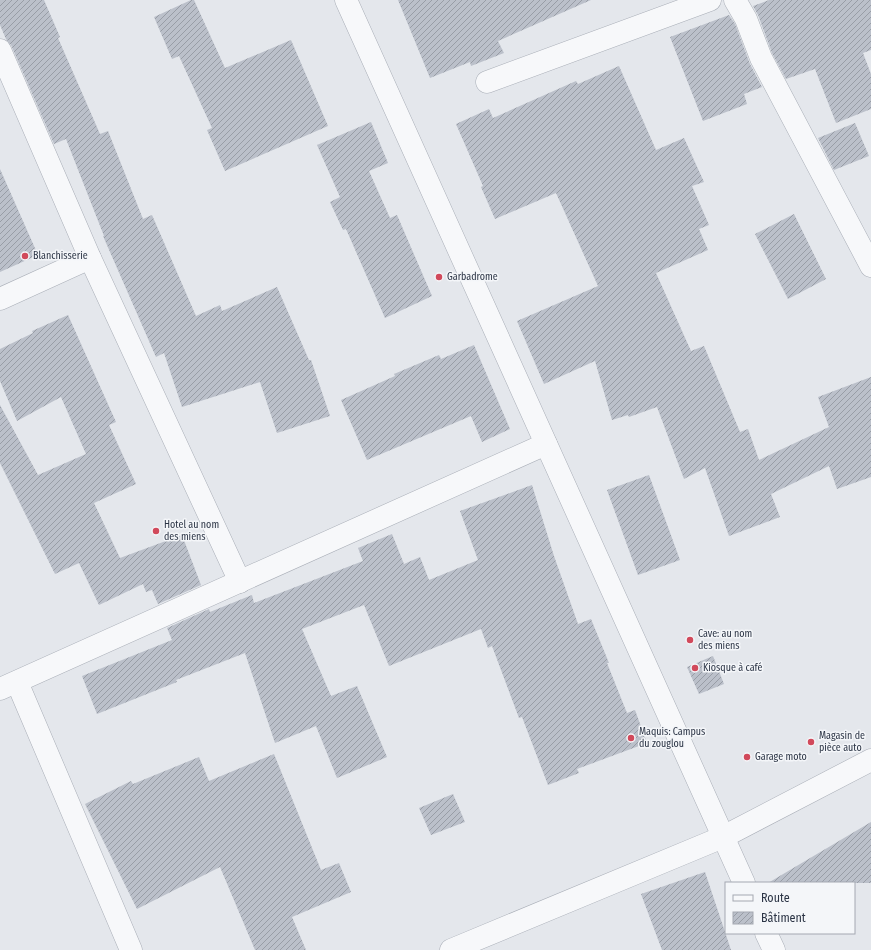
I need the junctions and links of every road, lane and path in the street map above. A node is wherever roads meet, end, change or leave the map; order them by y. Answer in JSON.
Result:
{"nodes":[{"id":1,"x":346,"y":0,"type":"edge"},
{"id":2,"x":710,"y":0,"type":"edge"},
{"id":3,"x":735,"y":0,"type":"edge"},
{"id":4,"x":0,"y":50,"type":"edge"},
{"id":5,"x":487,"y":82,"type":"dead end"},
{"id":6,"x":90,"y":258,"type":"junction"},
{"id":7,"x":871,"y":266,"type":"edge"},
{"id":8,"x":0,"y":299,"type":"edge"},
{"id":9,"x":546,"y":444,"type":"junction"},
{"id":10,"x":240,"y":582,"type":"junction"},
{"id":11,"x":9,"y":685,"type":"edge"},
{"id":12,"x":871,"y":760,"type":"edge"},
{"id":13,"x":723,"y":837,"type":"junction"},
{"id":14,"x":744,"y":882,"type":"edge"},
{"id":15,"x":766,"y":934,"type":"edge"},
{"id":16,"x":131,"y":950,"type":"edge"},
{"id":17,"x":451,"y":950,"type":"edge"},
{"id":18,"x":774,"y":950,"type":"edge"}],
"edges":[{"from":1,"to":9,"type":"street"},
{"from":2,"to":5,"type":"street"},
{"from":3,"to":7,"type":"street"},
{"from":4,"to":6,"type":"street"},
{"from":6,"to":8,"type":"street"},
{"from":6,"to":10,"type":"street"},
{"from":9,"to":10,"type":"street"},
{"from":9,"to":13,"type":"street"},
{"from":10,"to":11,"type":"street"},
{"from":11,"to":16,"type":"street"},
{"from":12,"to":13,"type":"street"},
{"from":13,"to":14,"type":"street"},
{"from":13,"to":17,"type":"street"},
{"from":15,"to":18,"type":"street"}]}
